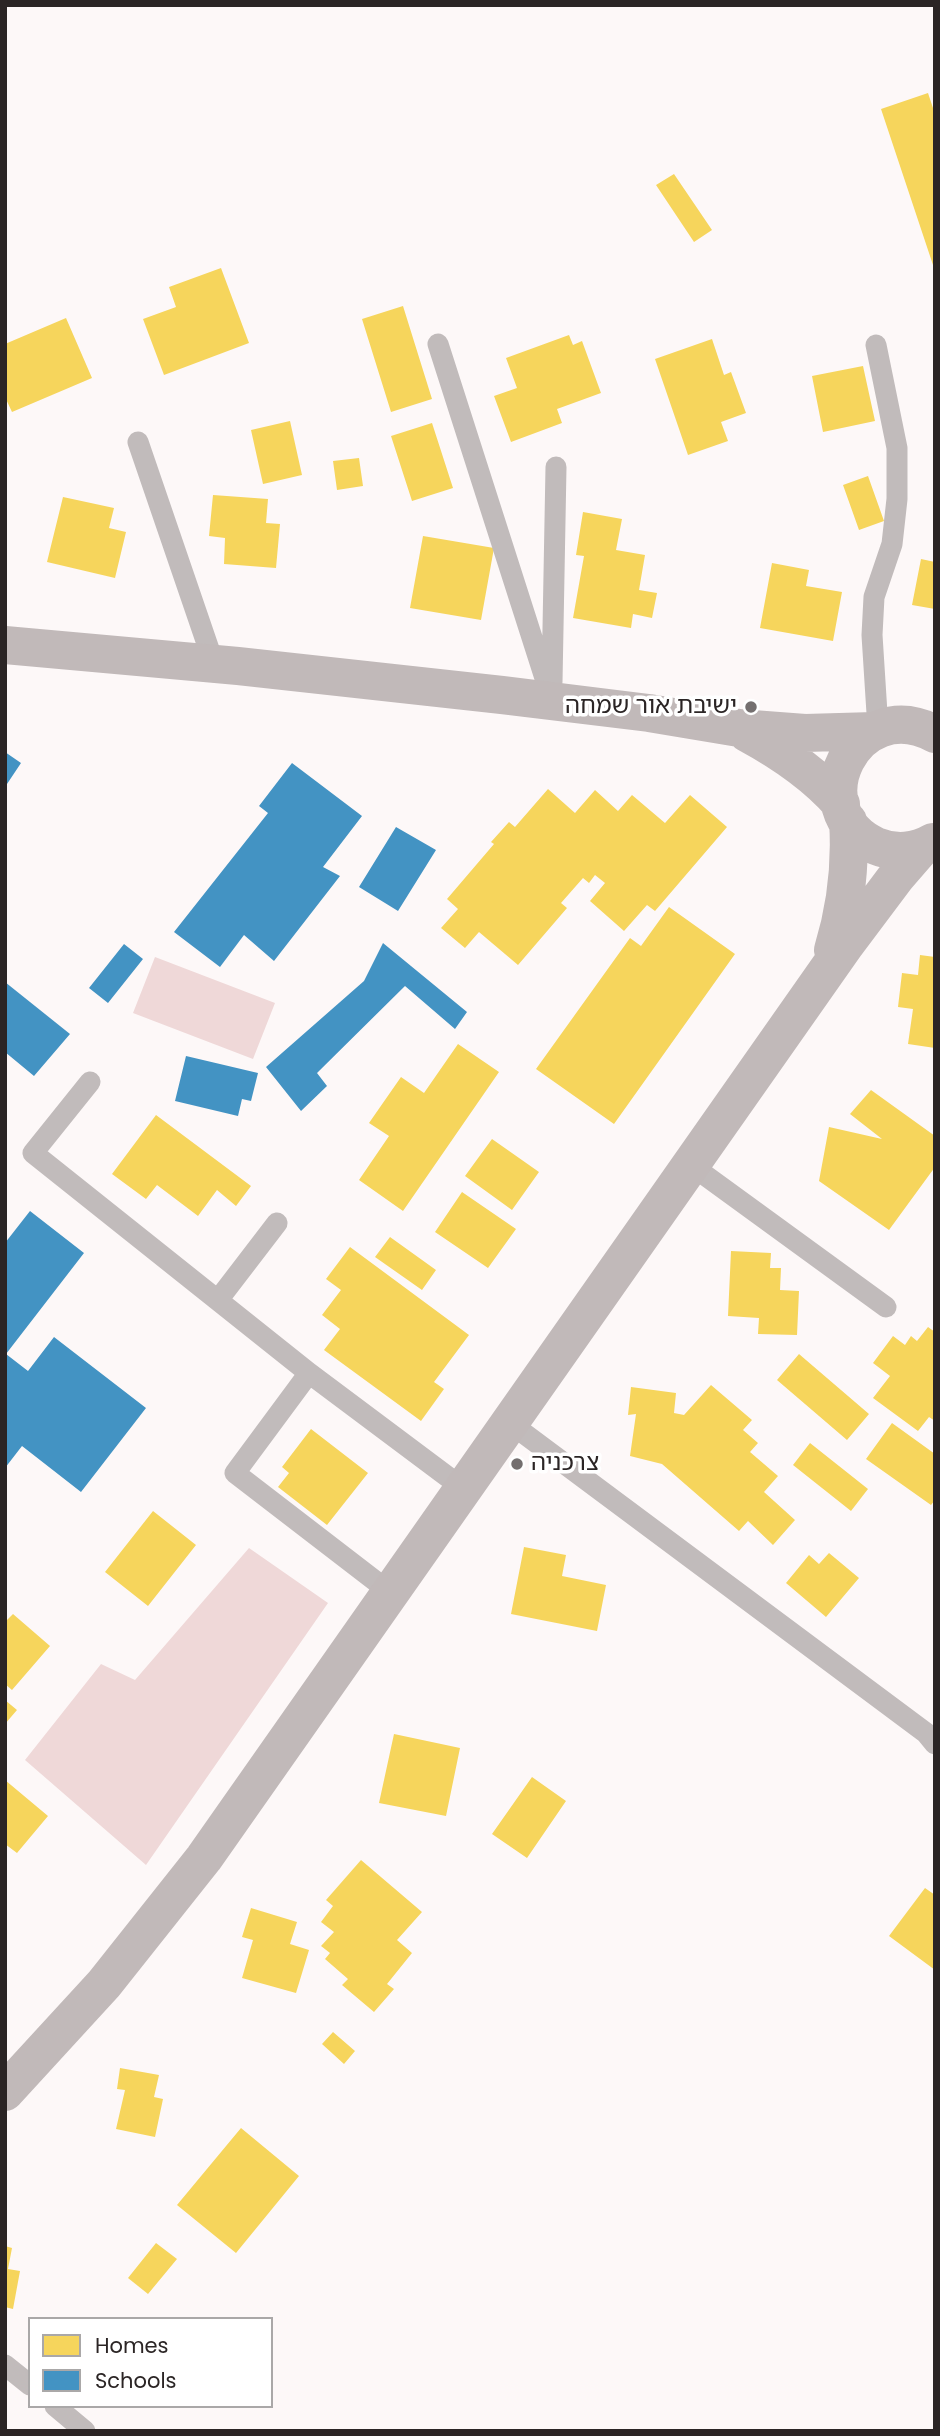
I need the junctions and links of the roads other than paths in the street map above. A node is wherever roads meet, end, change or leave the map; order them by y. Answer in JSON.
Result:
{"nodes":[{"id":1,"x":438,"y":344,"type":"dead end"},
{"id":2,"x":876,"y":345,"type":"dead end"},
{"id":3,"x":138,"y":442,"type":"dead end"},
{"id":4,"x":556,"y":467,"type":"dead end"},
{"id":5,"x":5,"y":645,"type":"edge"},
{"id":6,"x":214,"y":664,"type":"junction"},
{"id":7,"x":552,"y":700,"type":"junction"},
{"id":8,"x":739,"y":729,"type":"junction"},
{"id":9,"x":876,"y":730,"type":"junction"},
{"id":10,"x":935,"y":734,"type":"edge"},
{"id":11,"x":844,"y":812,"type":"junction"},
{"id":12,"x":928,"y":844,"type":"edge"},
{"id":13,"x":818,"y":984,"type":"junction"},
{"id":14,"x":90,"y":1082,"type":"dead end"},
{"id":15,"x":691,"y":1165,"type":"junction"},
{"id":16,"x":277,"y":1223,"type":"dead end"},
{"id":17,"x":218,"y":1300,"type":"junction"},
{"id":18,"x":886,"y":1307,"type":"dead end"},
{"id":19,"x":309,"y":1373,"type":"junction"},
{"id":20,"x":510,"y":1423,"type":"junction"},
{"id":21,"x":464,"y":1489,"type":"junction"},
{"id":22,"x":391,"y":1592,"type":"junction"},
{"id":23,"x":935,"y":1744,"type":"edge"},
{"id":24,"x":5,"y":2092,"type":"edge"},
{"id":25,"x":5,"y":2365,"type":"edge"},
{"id":26,"x":28,"y":2383,"type":"edge"},
{"id":27,"x":57,"y":2408,"type":"edge"},
{"id":28,"x":85,"y":2431,"type":"edge"}],
"edges":[{"from":1,"to":7,"type":"lane"},
{"from":2,"to":9,"type":"lane"},
{"from":3,"to":6,"type":"lane"},
{"from":4,"to":7,"type":"lane"},
{"from":5,"to":6,"type":"street"},
{"from":6,"to":7,"type":"street"},
{"from":7,"to":8,"type":"street"},
{"from":8,"to":9,"type":"street"},
{"from":8,"to":11,"type":"street"},
{"from":9,"to":10,"type":"street"},
{"from":9,"to":11,"type":"street"},
{"from":11,"to":12,"type":"street"},
{"from":11,"to":13,"type":"street"},
{"from":12,"to":13,"type":"street"},
{"from":13,"to":15,"type":"street"},
{"from":14,"to":17,"type":"lane"},
{"from":15,"to":18,"type":"lane"},
{"from":15,"to":20,"type":"street"},
{"from":16,"to":17,"type":"lane"},
{"from":17,"to":19,"type":"lane"},
{"from":19,"to":21,"type":"lane"},
{"from":19,"to":22,"type":"lane"},
{"from":20,"to":21,"type":"street"},
{"from":20,"to":23,"type":"lane"},
{"from":21,"to":22,"type":"street"},
{"from":22,"to":24,"type":"street"},
{"from":25,"to":26,"type":"lane"},
{"from":27,"to":28,"type":"lane"}]}
